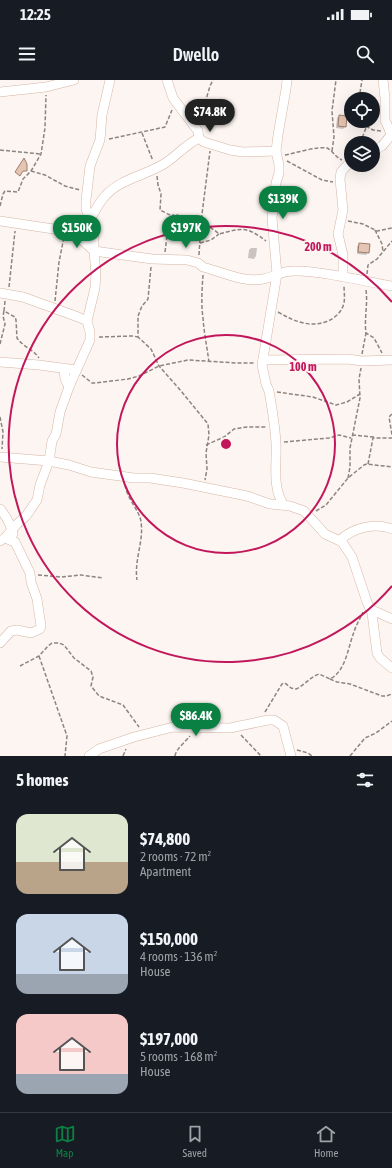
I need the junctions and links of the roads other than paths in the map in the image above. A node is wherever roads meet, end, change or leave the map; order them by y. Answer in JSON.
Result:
{"nodes":[{"id":1,"x":74,"y":80,"type":"edge"},
{"id":2,"x":110,"y":80,"type":"edge"},
{"id":3,"x":167,"y":80,"type":"edge"},
{"id":4,"x":286,"y":80,"type":"edge"},
{"id":5,"x":383,"y":80,"type":"edge"},
{"id":6,"x":0,"y":92,"type":"edge"},
{"id":7,"x":198,"y":134,"type":"junction"},
{"id":8,"x":391,"y":136,"type":"edge"},
{"id":9,"x":380,"y":147,"type":"edge"},
{"id":10,"x":277,"y":154,"type":"junction"},
{"id":11,"x":344,"y":169,"type":"edge"},
{"id":12,"x":90,"y":219,"type":"junction"},
{"id":13,"x":0,"y":221,"type":"edge"},
{"id":14,"x":80,"y":233,"type":"junction"},
{"id":15,"x":94,"y":251,"type":"junction"},
{"id":16,"x":277,"y":274,"type":"junction"},
{"id":17,"x":343,"y":277,"type":"junction"},
{"id":18,"x":392,"y":286,"type":"edge"},
{"id":19,"x":5,"y":294,"type":"edge"},
{"id":20,"x":87,"y":321,"type":"junction"},
{"id":21,"x":263,"y":360,"type":"junction"},
{"id":22,"x":389,"y":360,"type":"edge"},
{"id":23,"x":0,"y":362,"type":"edge"},
{"id":24,"x":64,"y":368,"type":"junction"},
{"id":25,"x":76,"y":370,"type":"junction"},
{"id":26,"x":69,"y":387,"type":"junction"},
{"id":27,"x":1,"y":457,"type":"edge"},
{"id":28,"x":49,"y":461,"type":"junction"},
{"id":29,"x":283,"y":504,"type":"junction"},
{"id":30,"x":0,"y":509,"type":"edge"},
{"id":31,"x":392,"y":529,"type":"edge"},
{"id":32,"x":12,"y":530,"type":"junction"},
{"id":33,"x":2,"y":540,"type":"edge"},
{"id":34,"x":340,"y":540,"type":"junction"},
{"id":35,"x":15,"y":542,"type":"junction"},
{"id":36,"x":368,"y":606,"type":"junction"},
{"id":37,"x":392,"y":619,"type":"edge"},
{"id":38,"x":0,"y":643,"type":"edge"},
{"id":39,"x":392,"y":668,"type":"edge"},
{"id":40,"x":290,"y":752,"type":"edge"},
{"id":41,"x":89,"y":756,"type":"edge"}],
"edges":[{"from":1,"to":6,"type":"street"},
{"from":2,"to":12,"type":"street"},
{"from":3,"to":7,"type":"street"},
{"from":4,"to":10,"type":"street"},
{"from":5,"to":8,"type":"street"},
{"from":7,"to":10,"type":"street"},
{"from":7,"to":12,"type":"street"},
{"from":8,"to":9,"type":"street"},
{"from":10,"to":16,"type":"street"},
{"from":11,"to":17,"type":"street"},
{"from":12,"to":14,"type":"street"},
{"from":12,"to":15,"type":"street"},
{"from":13,"to":14,"type":"street"},
{"from":14,"to":15,"type":"street"},
{"from":15,"to":16,"type":"street"},
{"from":15,"to":20,"type":"street"},
{"from":16,"to":17,"type":"street"},
{"from":16,"to":21,"type":"street"},
{"from":17,"to":18,"type":"street"},
{"from":19,"to":20,"type":"street"},
{"from":20,"to":25,"type":"street"},
{"from":21,"to":22,"type":"street"},
{"from":21,"to":29,"type":"street"},
{"from":23,"to":24,"type":"street"},
{"from":24,"to":25,"type":"street"},
{"from":24,"to":26,"type":"street"},
{"from":25,"to":26,"type":"street"},
{"from":26,"to":28,"type":"street"},
{"from":27,"to":28,"type":"street"},
{"from":28,"to":29,"type":"street"},
{"from":28,"to":32,"type":"street"},
{"from":29,"to":34,"type":"street"},
{"from":30,"to":32,"type":"street"},
{"from":31,"to":34,"type":"street"},
{"from":32,"to":33,"type":"street"},
{"from":32,"to":35,"type":"street"},
{"from":33,"to":35,"type":"street"},
{"from":34,"to":36,"type":"street"},
{"from":35,"to":38,"type":"street"},
{"from":36,"to":37,"type":"street"},
{"from":36,"to":39,"type":"street"},
{"from":40,"to":41,"type":"street"}]}
